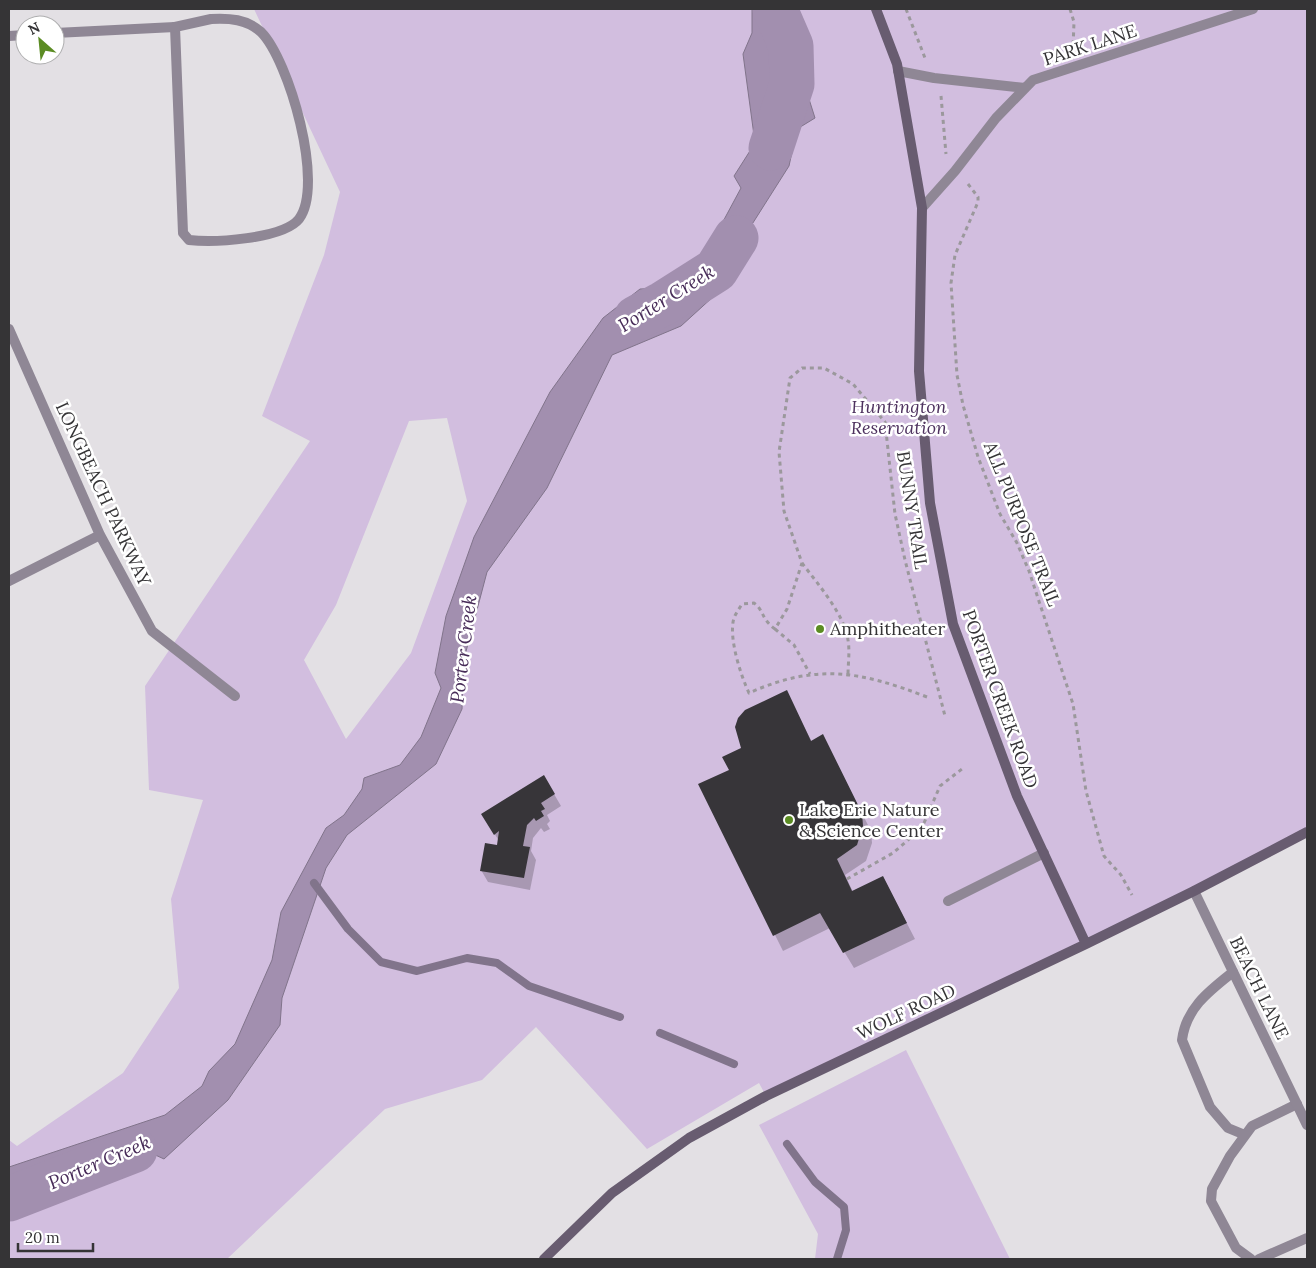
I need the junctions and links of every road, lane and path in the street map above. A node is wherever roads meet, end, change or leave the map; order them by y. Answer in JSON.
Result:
{"nodes":[{"id":1,"x":876,"y":9,"type":"edge"},
{"id":2,"x":906,"y":9,"type":"edge"},
{"id":3,"x":1070,"y":9,"type":"edge"},
{"id":4,"x":1253,"y":9,"type":"edge"},
{"id":5,"x":176,"y":27,"type":"junction"},
{"id":6,"x":65,"y":33,"type":"edge"},
{"id":7,"x":1073,"y":49,"type":"dead end"},
{"id":8,"x":924,"y":56,"type":"dead end"},
{"id":9,"x":898,"y":71,"type":"junction"},
{"id":10,"x":1025,"y":88,"type":"junction"},
{"id":11,"x":941,"y":93,"type":"dead end"},
{"id":12,"x":947,"y":164,"type":"dead end"},
{"id":13,"x":965,"y":182,"type":"dead end"},
{"id":14,"x":922,"y":208,"type":"junction"},
{"id":15,"x":9,"y":329,"type":"edge"},
{"id":16,"x":100,"y":535,"type":"junction"},
{"id":17,"x":802,"y":563,"type":"junction"},
{"id":18,"x":9,"y":581,"type":"edge"},
{"id":19,"x":774,"y":629,"type":"junction"},
{"id":20,"x":810,"y":674,"type":"junction"},
{"id":21,"x":848,"y":675,"type":"junction"},
{"id":22,"x":235,"y":696,"type":"dead end"},
{"id":23,"x":927,"y":697,"type":"dead end"},
{"id":24,"x":945,"y":716,"type":"dead end"},
{"id":25,"x":962,"y":769,"type":"dead end"},
{"id":26,"x":1307,"y":832,"type":"edge"},
{"id":27,"x":1044,"y":853,"type":"junction"},
{"id":28,"x":847,"y":879,"type":"dead end"},
{"id":29,"x":1194,"y":891,"type":"junction"},
{"id":30,"x":1132,"y":895,"type":"dead end"},
{"id":31,"x":948,"y":901,"type":"dead end"},
{"id":32,"x":1086,"y":944,"type":"junction"},
{"id":33,"x":1233,"y":972,"type":"junction"},
{"id":34,"x":1297,"y":1104,"type":"junction"},
{"id":35,"x":1307,"y":1125,"type":"edge"},
{"id":36,"x":1245,"y":1135,"type":"junction"},
{"id":37,"x":1307,"y":1238,"type":"edge"},
{"id":38,"x":544,"y":1259,"type":"edge"},
{"id":39,"x":1251,"y":1259,"type":"edge"},
{"id":40,"x":1259,"y":1259,"type":"edge"}],
"edges":[{"from":1,"to":9,"type":"street","name":"PORTER CREEK ROAD"},
{"from":2,"to":8,"type":"path"},
{"from":3,"to":7,"type":"path"},
{"from":4,"to":10,"type":"street","name":"PARK LANE"},
{"from":5,"to":5,"type":"street"},
{"from":5,"to":6,"type":"street"},
{"from":9,"to":10,"type":"street"},
{"from":9,"to":14,"type":"street","name":"PORTER CREEK ROAD"},
{"from":10,"to":14,"type":"street","name":"PARK LANE"},
{"from":11,"to":12,"type":"path"},
{"from":13,"to":30,"type":"path","name":"ALL PURPOSE TRAIL"},
{"from":14,"to":27,"type":"street","name":"PORTER CREEK ROAD"},
{"from":15,"to":16,"type":"street","name":"LONGBEACH PARKWAY"},
{"from":16,"to":18,"type":"street"},
{"from":16,"to":22,"type":"street","name":"LONGBEACH PARKWAY"},
{"from":17,"to":19,"type":"path"},
{"from":17,"to":21,"type":"path","name":"BUNNY TRAIL"},
{"from":17,"to":24,"type":"path","name":"BUNNY TRAIL"},
{"from":19,"to":20,"type":"path"},
{"from":19,"to":20,"type":"path"},
{"from":20,"to":21,"type":"path"},
{"from":21,"to":23,"type":"path"},
{"from":25,"to":28,"type":"path"},
{"from":26,"to":29,"type":"street","name":"WOLF ROAD"},
{"from":27,"to":31,"type":"street"},
{"from":27,"to":32,"type":"street","name":"PORTER CREEK ROAD"},
{"from":29,"to":32,"type":"street","name":"WOLF ROAD"},
{"from":29,"to":33,"type":"street","name":"BEACH LANE"},
{"from":32,"to":38,"type":"street","name":"WOLF ROAD"},
{"from":33,"to":34,"type":"street","name":"BEACH LANE"},
{"from":33,"to":36,"type":"street"},
{"from":34,"to":35,"type":"street","name":"BEACH LANE"},
{"from":34,"to":36,"type":"street"},
{"from":36,"to":39,"type":"street"},
{"from":37,"to":40,"type":"street"}]}
